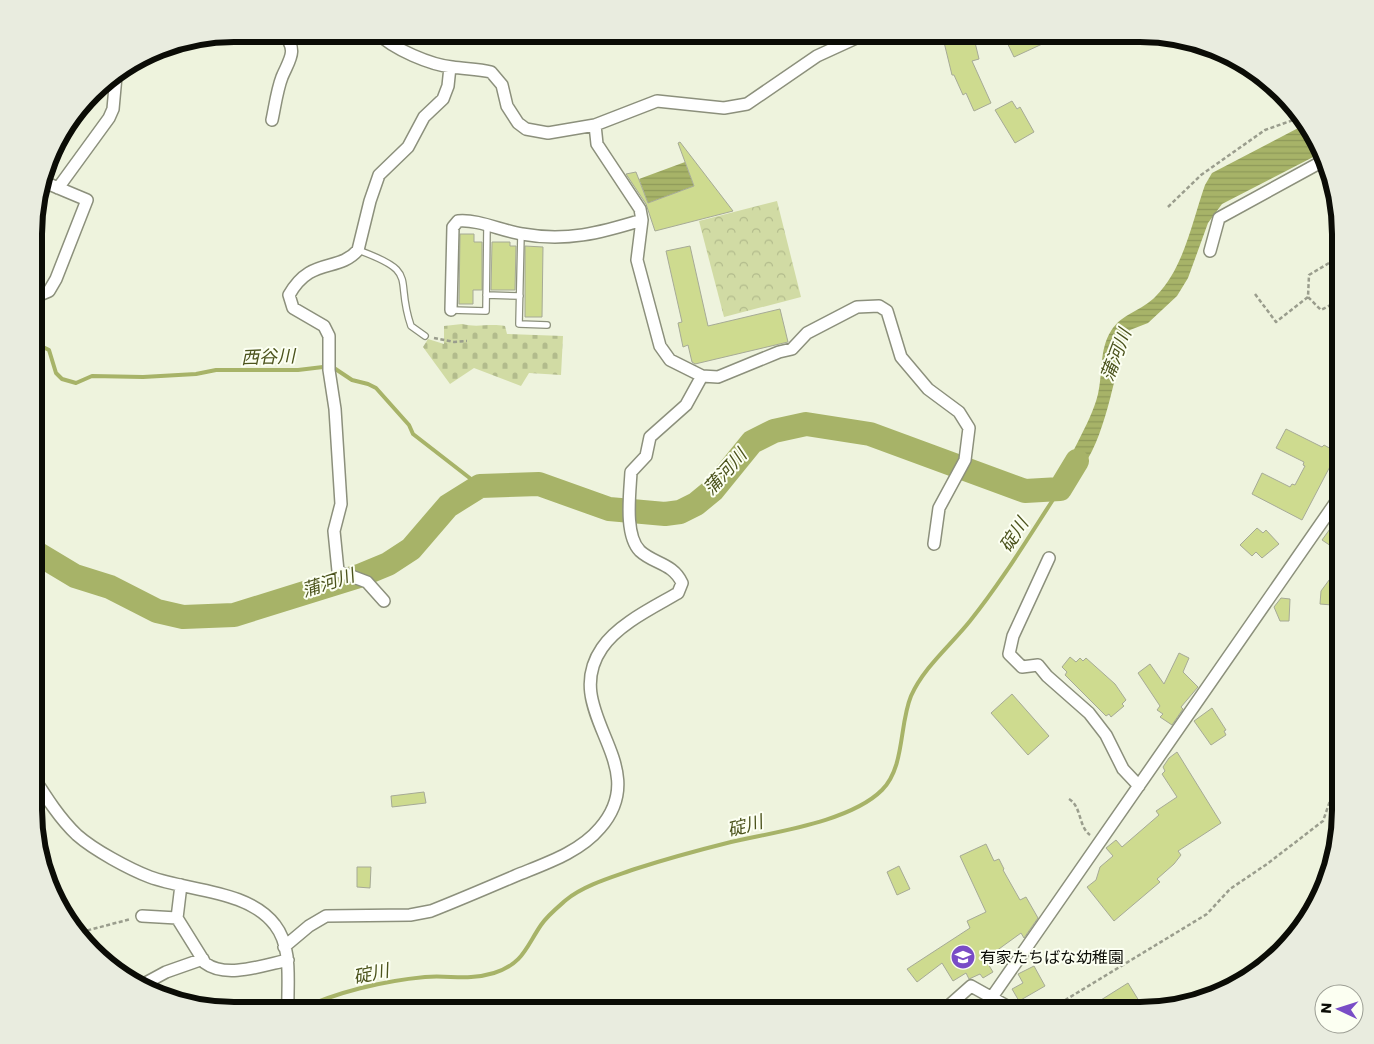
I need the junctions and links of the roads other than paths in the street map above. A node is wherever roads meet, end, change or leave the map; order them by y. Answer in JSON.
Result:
{"nodes":[{"id":1,"x":288,"y":42,"type":"edge"},
{"id":2,"x":389,"y":42,"type":"edge"},
{"id":3,"x":848,"y":42,"type":"edge"},
{"id":4,"x":450,"y":67,"type":"junction"},
{"id":5,"x":115,"y":84,"type":"edge"},
{"id":6,"x":272,"y":120,"type":"dead end"},
{"id":7,"x":595,"y":125,"type":"junction"},
{"id":8,"x":1318,"y":164,"type":"edge"},
{"id":9,"x":49,"y":184,"type":"edge"},
{"id":10,"x":58,"y":188,"type":"junction"},
{"id":11,"x":642,"y":220,"type":"junction"},
{"id":12,"x":488,"y":226,"type":"junction"},
{"id":13,"x":521,"y":234,"type":"junction"},
{"id":14,"x":358,"y":250,"type":"junction"},
{"id":15,"x":1210,"y":251,"type":"dead end"},
{"id":16,"x":42,"y":294,"type":"edge"},
{"id":17,"x":486,"y":295,"type":"junction"},
{"id":18,"x":520,"y":296,"type":"junction"},
{"id":19,"x":451,"y":310,"type":"joint"},
{"id":20,"x":546,"y":325,"type":"dead end"},
{"id":21,"x":425,"y":336,"type":"road end"},
{"id":22,"x":702,"y":376,"type":"junction"},
{"id":23,"x":1332,"y":508,"type":"edge"},
{"id":24,"x":934,"y":544,"type":"dead end"},
{"id":25,"x":1049,"y":558,"type":"dead end"},
{"id":26,"x":384,"y":601,"type":"dead end"},
{"id":27,"x":1139,"y":786,"type":"junction"},
{"id":28,"x":42,"y":790,"type":"edge"},
{"id":29,"x":181,"y":885,"type":"junction"},
{"id":30,"x":142,"y":916,"type":"road end"},
{"id":31,"x":177,"y":918,"type":"junction"},
{"id":32,"x":284,"y":946,"type":"junction"},
{"id":33,"x":202,"y":959,"type":"junction"},
{"id":34,"x":288,"y":960,"type":"junction"},
{"id":35,"x":148,"y":982,"type":"edge"},
{"id":36,"x":992,"y":998,"type":"junction"},
{"id":37,"x":288,"y":1002,"type":"edge"},
{"id":38,"x":953,"y":1002,"type":"edge"},
{"id":39,"x":989,"y":1002,"type":"edge"},
{"id":40,"x":999,"y":1002,"type":"edge"}],
"edges":[{"from":1,"to":6,"type":"street"},
{"from":2,"to":4,"type":"street"},
{"from":3,"to":7,"type":"street"},
{"from":4,"to":7,"type":"street"},
{"from":4,"to":14,"type":"street"},
{"from":5,"to":10,"type":"street"},
{"from":7,"to":11,"type":"street"},
{"from":8,"to":15,"type":"street"},
{"from":9,"to":10,"type":"street"},
{"from":10,"to":16,"type":"street"},
{"from":11,"to":13,"type":"street"},
{"from":11,"to":22,"type":"street"},
{"from":12,"to":13,"type":"street"},
{"from":12,"to":17,"type":"lane"},
{"from":12,"to":19,"type":"street"},
{"from":13,"to":18,"type":"lane"},
{"from":14,"to":21,"type":"lane"},
{"from":14,"to":26,"type":"street"},
{"from":17,"to":18,"type":"lane"},
{"from":17,"to":19,"type":"lane"},
{"from":18,"to":20,"type":"lane"},
{"from":22,"to":24,"type":"street"},
{"from":22,"to":32,"type":"street"},
{"from":23,"to":27,"type":"street"},
{"from":25,"to":27,"type":"street"},
{"from":27,"to":36,"type":"street"},
{"from":28,"to":29,"type":"street"},
{"from":29,"to":31,"type":"street"},
{"from":29,"to":32,"type":"street"},
{"from":30,"to":31,"type":"street"},
{"from":31,"to":33,"type":"street"},
{"from":32,"to":34,"type":"street"},
{"from":33,"to":34,"type":"street"},
{"from":33,"to":35,"type":"street"},
{"from":34,"to":37,"type":"street"},
{"from":36,"to":38,"type":"street"},
{"from":36,"to":39,"type":"street"},
{"from":36,"to":40,"type":"street"}]}
